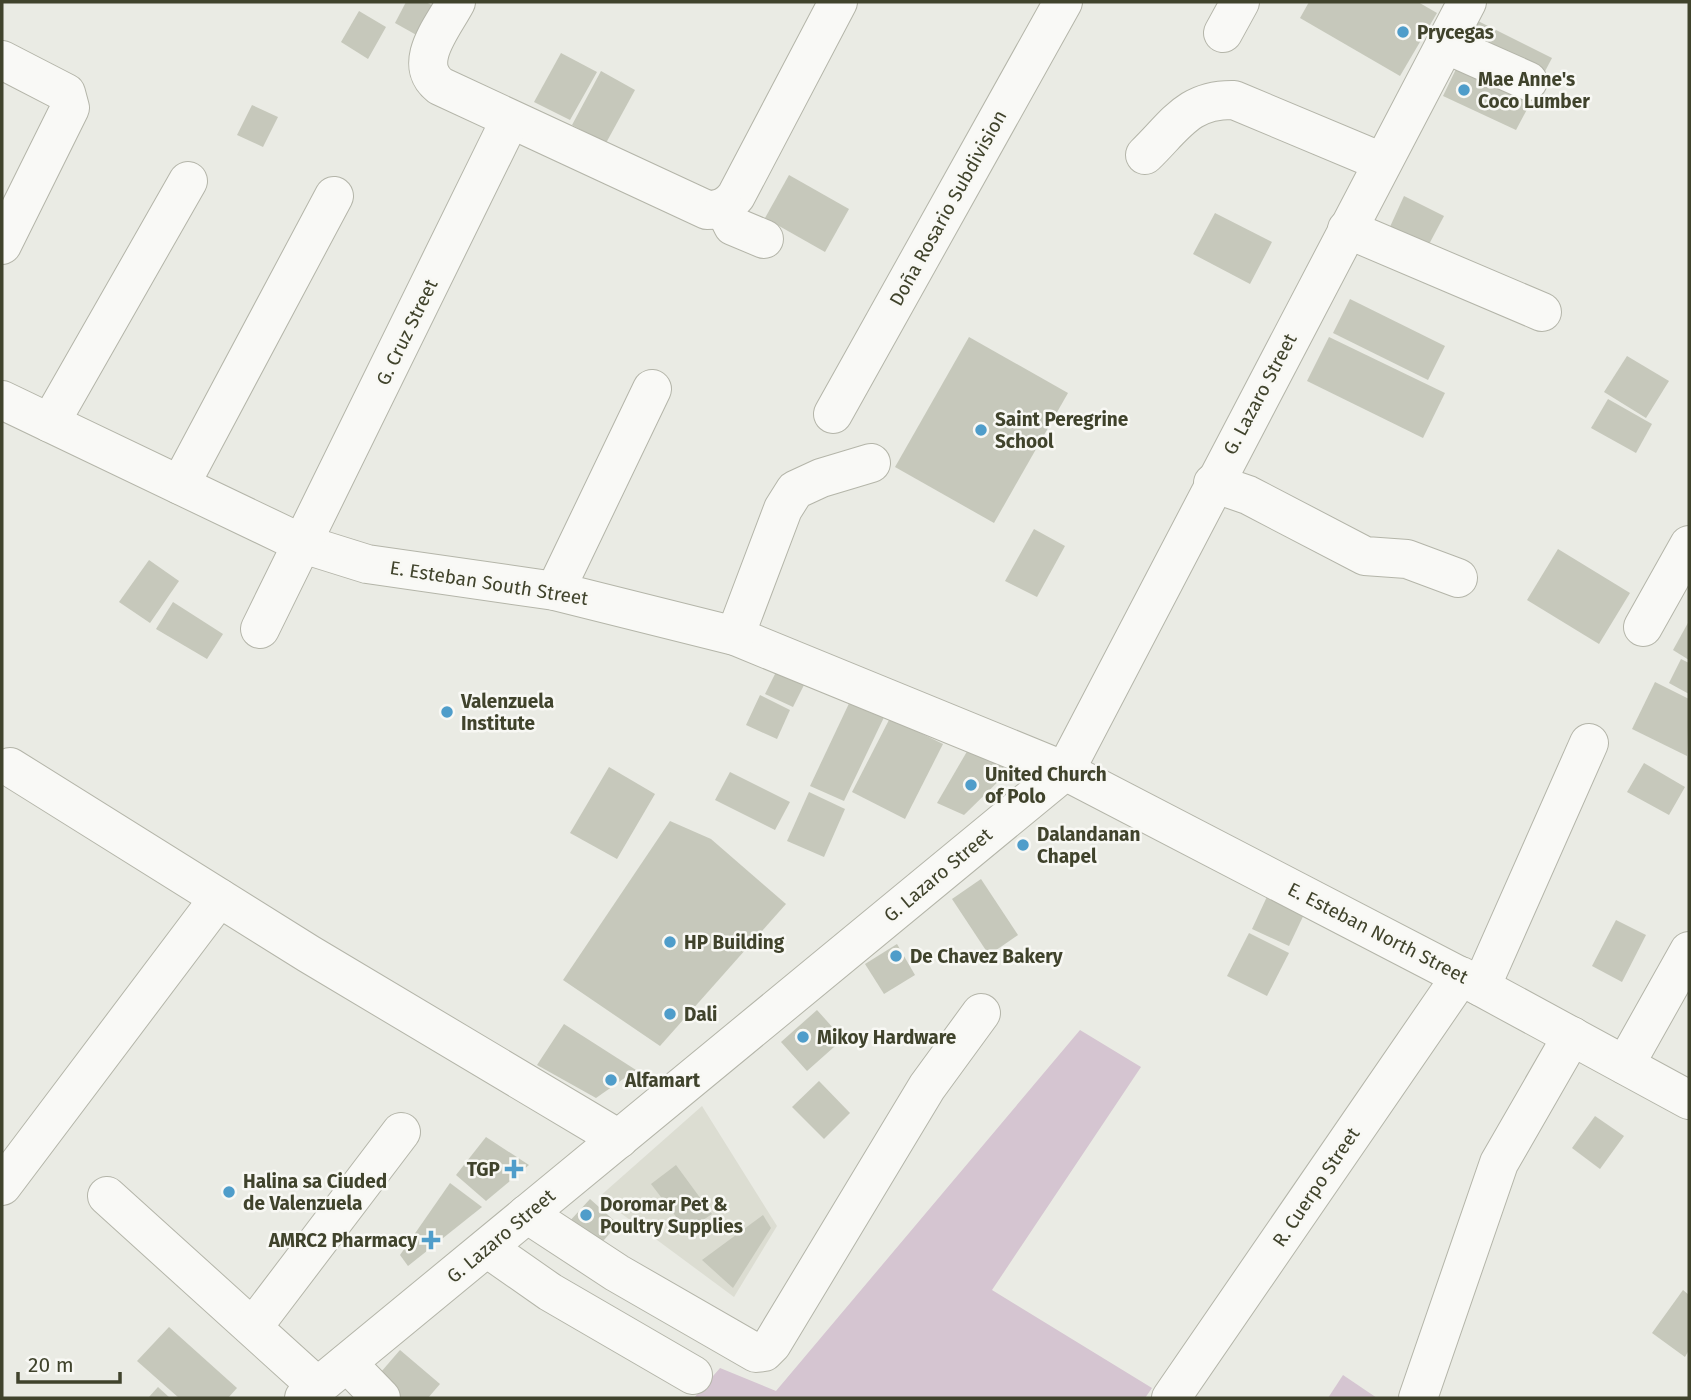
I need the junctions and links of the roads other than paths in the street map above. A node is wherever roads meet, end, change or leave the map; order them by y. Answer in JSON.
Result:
{"nodes":[{"id":1,"x":456,"y":2,"type":"edge"},
{"id":2,"x":838,"y":2,"type":"edge"},
{"id":3,"x":1063,"y":2,"type":"edge"},
{"id":4,"x":1465,"y":2,"type":"edge"},
{"id":5,"x":1445,"y":44,"type":"junction"},
{"id":6,"x":2,"y":60,"type":"edge"},
{"id":7,"x":1528,"y":81,"type":"dead end"},
{"id":8,"x":510,"y":120,"type":"junction"},
{"id":9,"x":1145,"y":155,"type":"dead end"},
{"id":10,"x":1382,"y":162,"type":"junction"},
{"id":11,"x":188,"y":181,"type":"dead end"},
{"id":12,"x":334,"y":196,"type":"dead end"},
{"id":13,"x":724,"y":208,"type":"junction"},
{"id":14,"x":1347,"y":229,"type":"junction"},
{"id":15,"x":764,"y":239,"type":"dead end"},
{"id":16,"x":2,"y":245,"type":"edge"},
{"id":17,"x":1542,"y":312,"type":"dead end"},
{"id":18,"x":652,"y":389,"type":"dead end"},
{"id":19,"x":2,"y":400,"type":"edge"},
{"id":20,"x":833,"y":414,"type":"dead end"},
{"id":21,"x":50,"y":423,"type":"junction"},
{"id":22,"x":871,"y":463,"type":"dead end"},
{"id":23,"x":1213,"y":483,"type":"junction"},
{"id":24,"x":180,"y":485,"type":"junction"},
{"id":25,"x":303,"y":544,"type":"junction"},
{"id":26,"x":1689,"y":545,"type":"edge"},
{"id":27,"x":1458,"y":578,"type":"dead end"},
{"id":28,"x":555,"y":591,"type":"junction"},
{"id":29,"x":1643,"y":627,"type":"dead end"},
{"id":30,"x":260,"y":629,"type":"dead end"},
{"id":31,"x":735,"y":636,"type":"junction"},
{"id":32,"x":1589,"y":743,"type":"dead end"},
{"id":33,"x":10,"y":767,"type":"dead end"},
{"id":34,"x":1065,"y":771,"type":"junction"},
{"id":35,"x":219,"y":898,"type":"junction"},
{"id":36,"x":1689,"y":951,"type":"edge"},
{"id":37,"x":1471,"y":981,"type":"junction"},
{"id":38,"x":981,"y":1013,"type":"dead end"},
{"id":39,"x":1572,"y":1036,"type":"junction"},
{"id":40,"x":1625,"y":1065,"type":"junction"},
{"id":41,"x":1689,"y":1100,"type":"edge"},
{"id":42,"x":401,"y":1132,"type":"dead end"},
{"id":43,"x":619,"y":1139,"type":"junction"},
{"id":44,"x":2,"y":1186,"type":"edge"},
{"id":45,"x":107,"y":1196,"type":"dead end"},
{"id":46,"x":527,"y":1214,"type":"junction"},
{"id":47,"x":487,"y":1248,"type":"junction"},
{"id":48,"x":253,"y":1328,"type":"junction"},
{"id":49,"x":347,"y":1363,"type":"junction"},
{"id":50,"x":693,"y":1376,"type":"dead end"},
{"id":51,"x":311,"y":1393,"type":"edge"},
{"id":52,"x":381,"y":1398,"type":"edge"},
{"id":53,"x":1171,"y":1398,"type":"edge"},
{"id":54,"x":1418,"y":1398,"type":"edge"}],
"edges":[{"from":1,"to":8,"type":"street"},
{"from":2,"to":13,"type":"street"},
{"from":3,"to":20,"type":"street","name":"Doña Rosario Subdivision"},
{"from":4,"to":5,"type":"street","name":"G. Lazaro Street"},
{"from":5,"to":7,"type":"street"},
{"from":5,"to":10,"type":"street","name":"G. Lazaro Street"},
{"from":6,"to":16,"type":"street"},
{"from":8,"to":13,"type":"street"},
{"from":8,"to":25,"type":"street","name":"G. Cruz Street"},
{"from":9,"to":10,"type":"street"},
{"from":10,"to":14,"type":"street","name":"G. Lazaro Street"},
{"from":11,"to":21,"type":"street"},
{"from":12,"to":24,"type":"street"},
{"from":13,"to":15,"type":"street"},
{"from":14,"to":17,"type":"street"},
{"from":14,"to":23,"type":"street","name":"G. Lazaro Street"},
{"from":18,"to":28,"type":"street"},
{"from":19,"to":21,"type":"street","name":"E. Esteban South Street"},
{"from":21,"to":24,"type":"street","name":"E. Esteban South Street"},
{"from":22,"to":31,"type":"street"},
{"from":23,"to":27,"type":"street"},
{"from":23,"to":34,"type":"street","name":"G. Lazaro Street"},
{"from":24,"to":25,"type":"street","name":"E. Esteban South Street"},
{"from":25,"to":28,"type":"street","name":"E. Esteban South Street"},
{"from":25,"to":30,"type":"street","name":"G. Cruz Street"},
{"from":26,"to":29,"type":"street"},
{"from":28,"to":31,"type":"street","name":"E. Esteban South Street"},
{"from":31,"to":34,"type":"street","name":"E. Esteban South Street"},
{"from":32,"to":37,"type":"street","name":"R. Cuerpo Street"},
{"from":33,"to":35,"type":"street"},
{"from":34,"to":37,"type":"street","name":"E. Esteban North Street"},
{"from":34,"to":43,"type":"street","name":"G. Lazaro Street"},
{"from":35,"to":43,"type":"street"},
{"from":35,"to":44,"type":"street"},
{"from":36,"to":40,"type":"street"},
{"from":37,"to":39,"type":"street","name":"E. Esteban North Street"},
{"from":37,"to":53,"type":"street","name":"R. Cuerpo Street"},
{"from":38,"to":46,"type":"street"},
{"from":39,"to":40,"type":"street","name":"E. Esteban North Street"},
{"from":39,"to":54,"type":"street"},
{"from":40,"to":41,"type":"street","name":"E. Esteban North Street"},
{"from":42,"to":48,"type":"street"},
{"from":43,"to":46,"type":"street","name":"G. Lazaro Street"},
{"from":45,"to":48,"type":"street"},
{"from":46,"to":47,"type":"street","name":"G. Lazaro Street"},
{"from":47,"to":49,"type":"street","name":"G. Lazaro Street"},
{"from":47,"to":50,"type":"street"},
{"from":48,"to":51,"type":"street"},
{"from":49,"to":51,"type":"street","name":"G. Lazaro Street"},
{"from":49,"to":52,"type":"street"}]}
